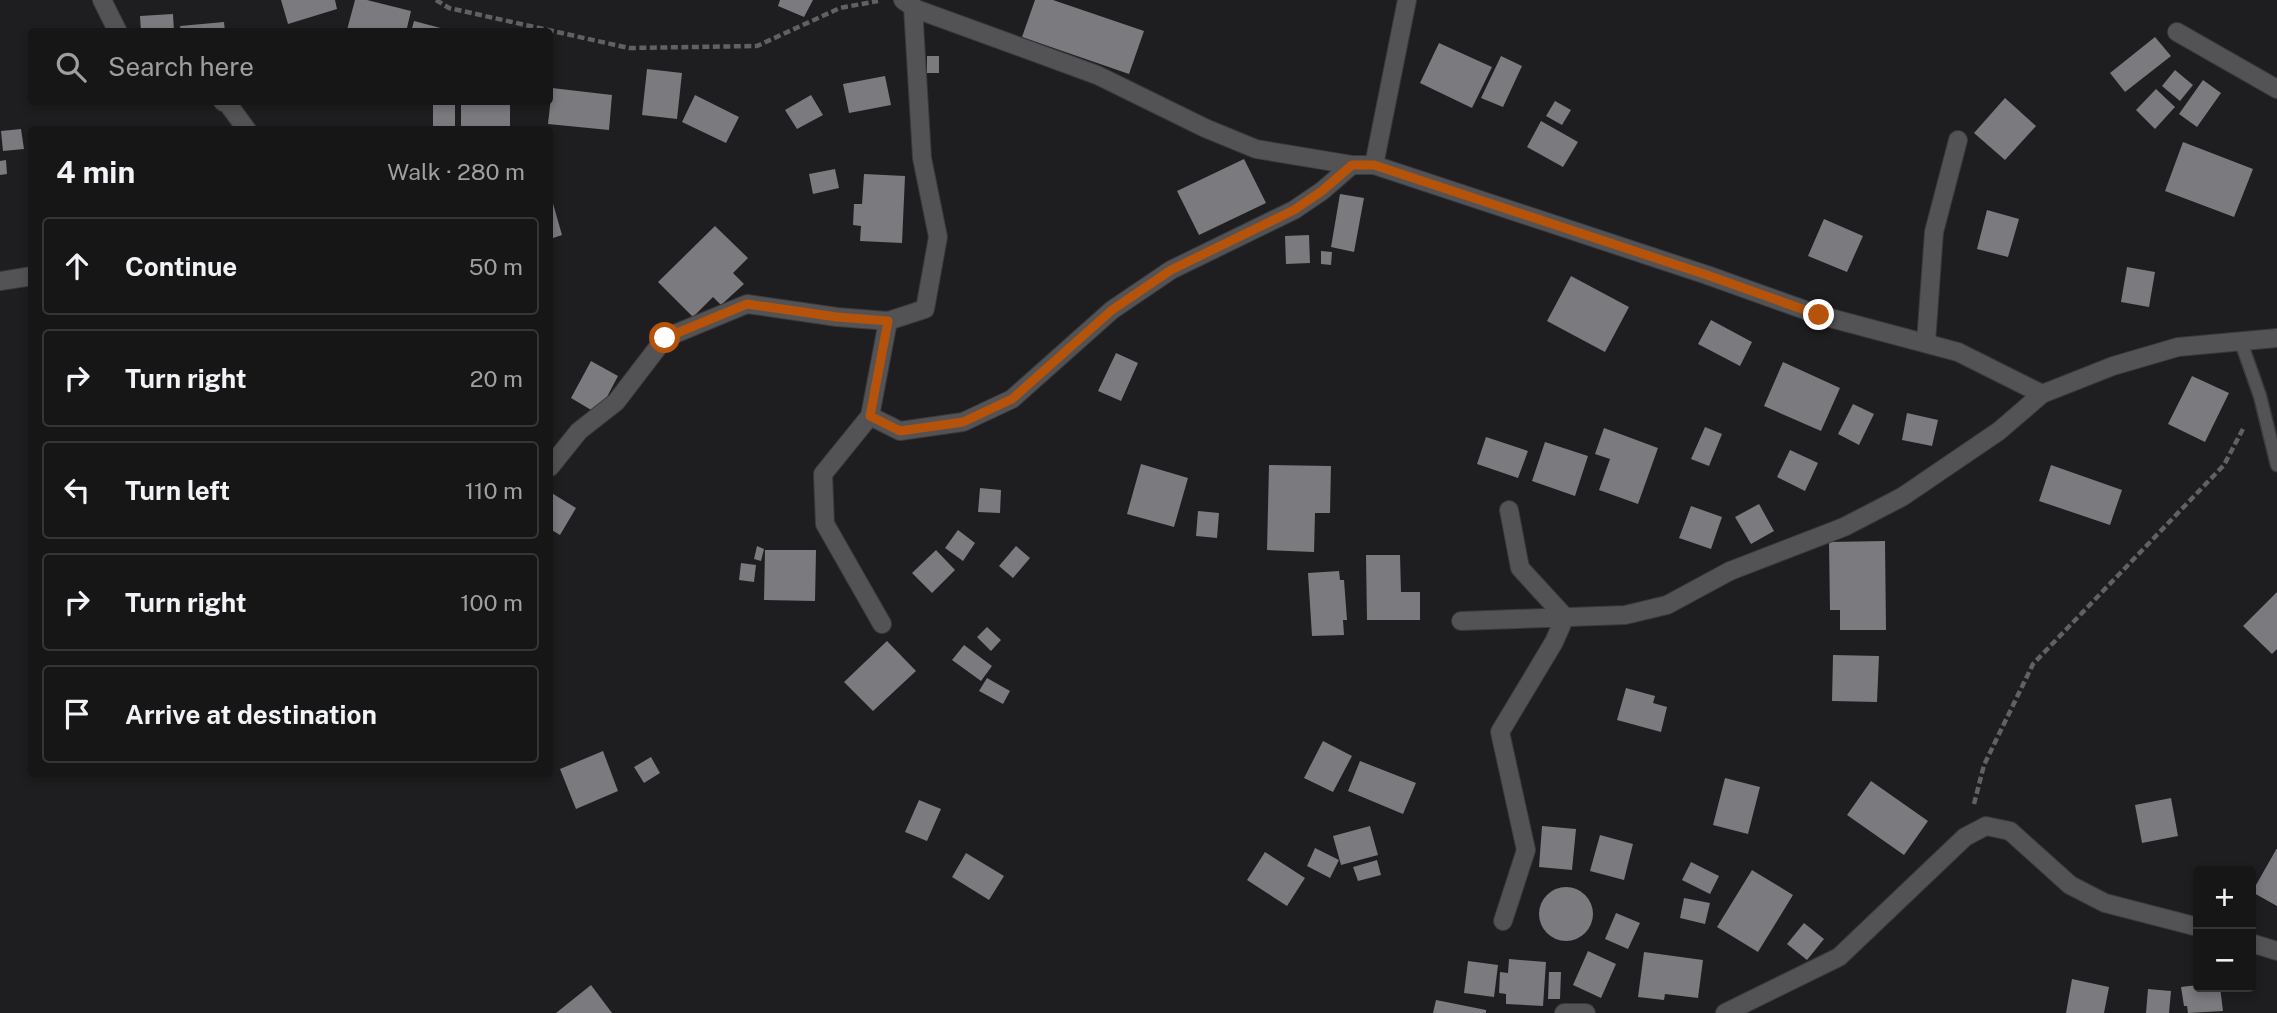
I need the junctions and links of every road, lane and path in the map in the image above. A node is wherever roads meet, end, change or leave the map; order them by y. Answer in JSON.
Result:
{"nodes":[{"id":1,"x":102,"y":0,"type":"edge"},
{"id":2,"x":436,"y":0,"type":"edge"},
{"id":3,"x":881,"y":0,"type":"edge"},
{"id":4,"x":1407,"y":0,"type":"edge"},
{"id":5,"x":908,"y":3,"type":"edge"},
{"id":6,"x":116,"y":28,"type":"edge"},
{"id":7,"x":539,"y":28,"type":"edge"},
{"id":8,"x":553,"y":31,"type":"edge"},
{"id":9,"x":2177,"y":32,"type":"dead end"},
{"id":10,"x":2277,"y":89,"type":"edge"},
{"id":11,"x":229,"y":105,"type":"edge"},
{"id":12,"x":244,"y":126,"type":"edge"},
{"id":13,"x":1958,"y":140,"type":"dead end"},
{"id":14,"x":1352,"y":165,"type":"junction"},
{"id":15,"x":1374,"y":165,"type":"junction"},
{"id":16,"x":28,"y":277,"type":"edge"},
{"id":17,"x":0,"y":281,"type":"edge"},
{"id":18,"x":888,"y":321,"type":"junction"},
{"id":19,"x":2277,"y":338,"type":"edge"},
{"id":20,"x":1926,"y":342,"type":"junction"},
{"id":21,"x":2241,"y":342,"type":"junction"},
{"id":22,"x":2042,"y":394,"type":"junction"},
{"id":23,"x":2260,"y":396,"type":"junction"},
{"id":24,"x":870,"y":416,"type":"junction"},
{"id":25,"x":553,"y":463,"type":"edge"},
{"id":26,"x":2277,"y":465,"type":"edge"},
{"id":27,"x":1509,"y":510,"type":"dead end"},
{"id":28,"x":1565,"y":617,"type":"junction"},
{"id":29,"x":1461,"y":621,"type":"dead end"},
{"id":30,"x":882,"y":624,"type":"dead end"},
{"id":31,"x":1965,"y":837,"type":"junction"},
{"id":32,"x":1503,"y":921,"type":"dead end"},
{"id":33,"x":2193,"y":926,"type":"edge"},
{"id":34,"x":2256,"y":945,"type":"edge"},
{"id":35,"x":2277,"y":951,"type":"edge"},
{"id":36,"x":1564,"y":1013,"type":"edge"},
{"id":37,"x":1586,"y":1013,"type":"edge"},
{"id":38,"x":1725,"y":1013,"type":"edge"}],
"edges":[{"from":1,"to":6,"type":"street"},
{"from":2,"to":7,"type":"path"},
{"from":3,"to":8,"type":"path"},
{"from":4,"to":15,"type":"street"},
{"from":5,"to":14,"type":"street"},
{"from":5,"to":18,"type":"street"},
{"from":9,"to":10,"type":"street"},
{"from":11,"to":12,"type":"street"},
{"from":13,"to":20,"type":"street"},
{"from":14,"to":15,"type":"street"},
{"from":14,"to":24,"type":"street"},
{"from":15,"to":20,"type":"street"},
{"from":16,"to":17,"type":"street"},
{"from":18,"to":24,"type":"street"},
{"from":18,"to":25,"type":"street"},
{"from":19,"to":21,"type":"street"},
{"from":20,"to":22,"type":"street"},
{"from":21,"to":22,"type":"street"},
{"from":21,"to":23,"type":"lane"},
{"from":22,"to":28,"type":"street"},
{"from":23,"to":26,"type":"lane"},
{"from":23,"to":31,"type":"path"},
{"from":24,"to":30,"type":"street"},
{"from":27,"to":28,"type":"street"},
{"from":28,"to":29,"type":"street"},
{"from":28,"to":32,"type":"street"},
{"from":31,"to":33,"type":"street"},
{"from":31,"to":38,"type":"street"},
{"from":34,"to":35,"type":"street"},
{"from":36,"to":37,"type":"street"}]}
